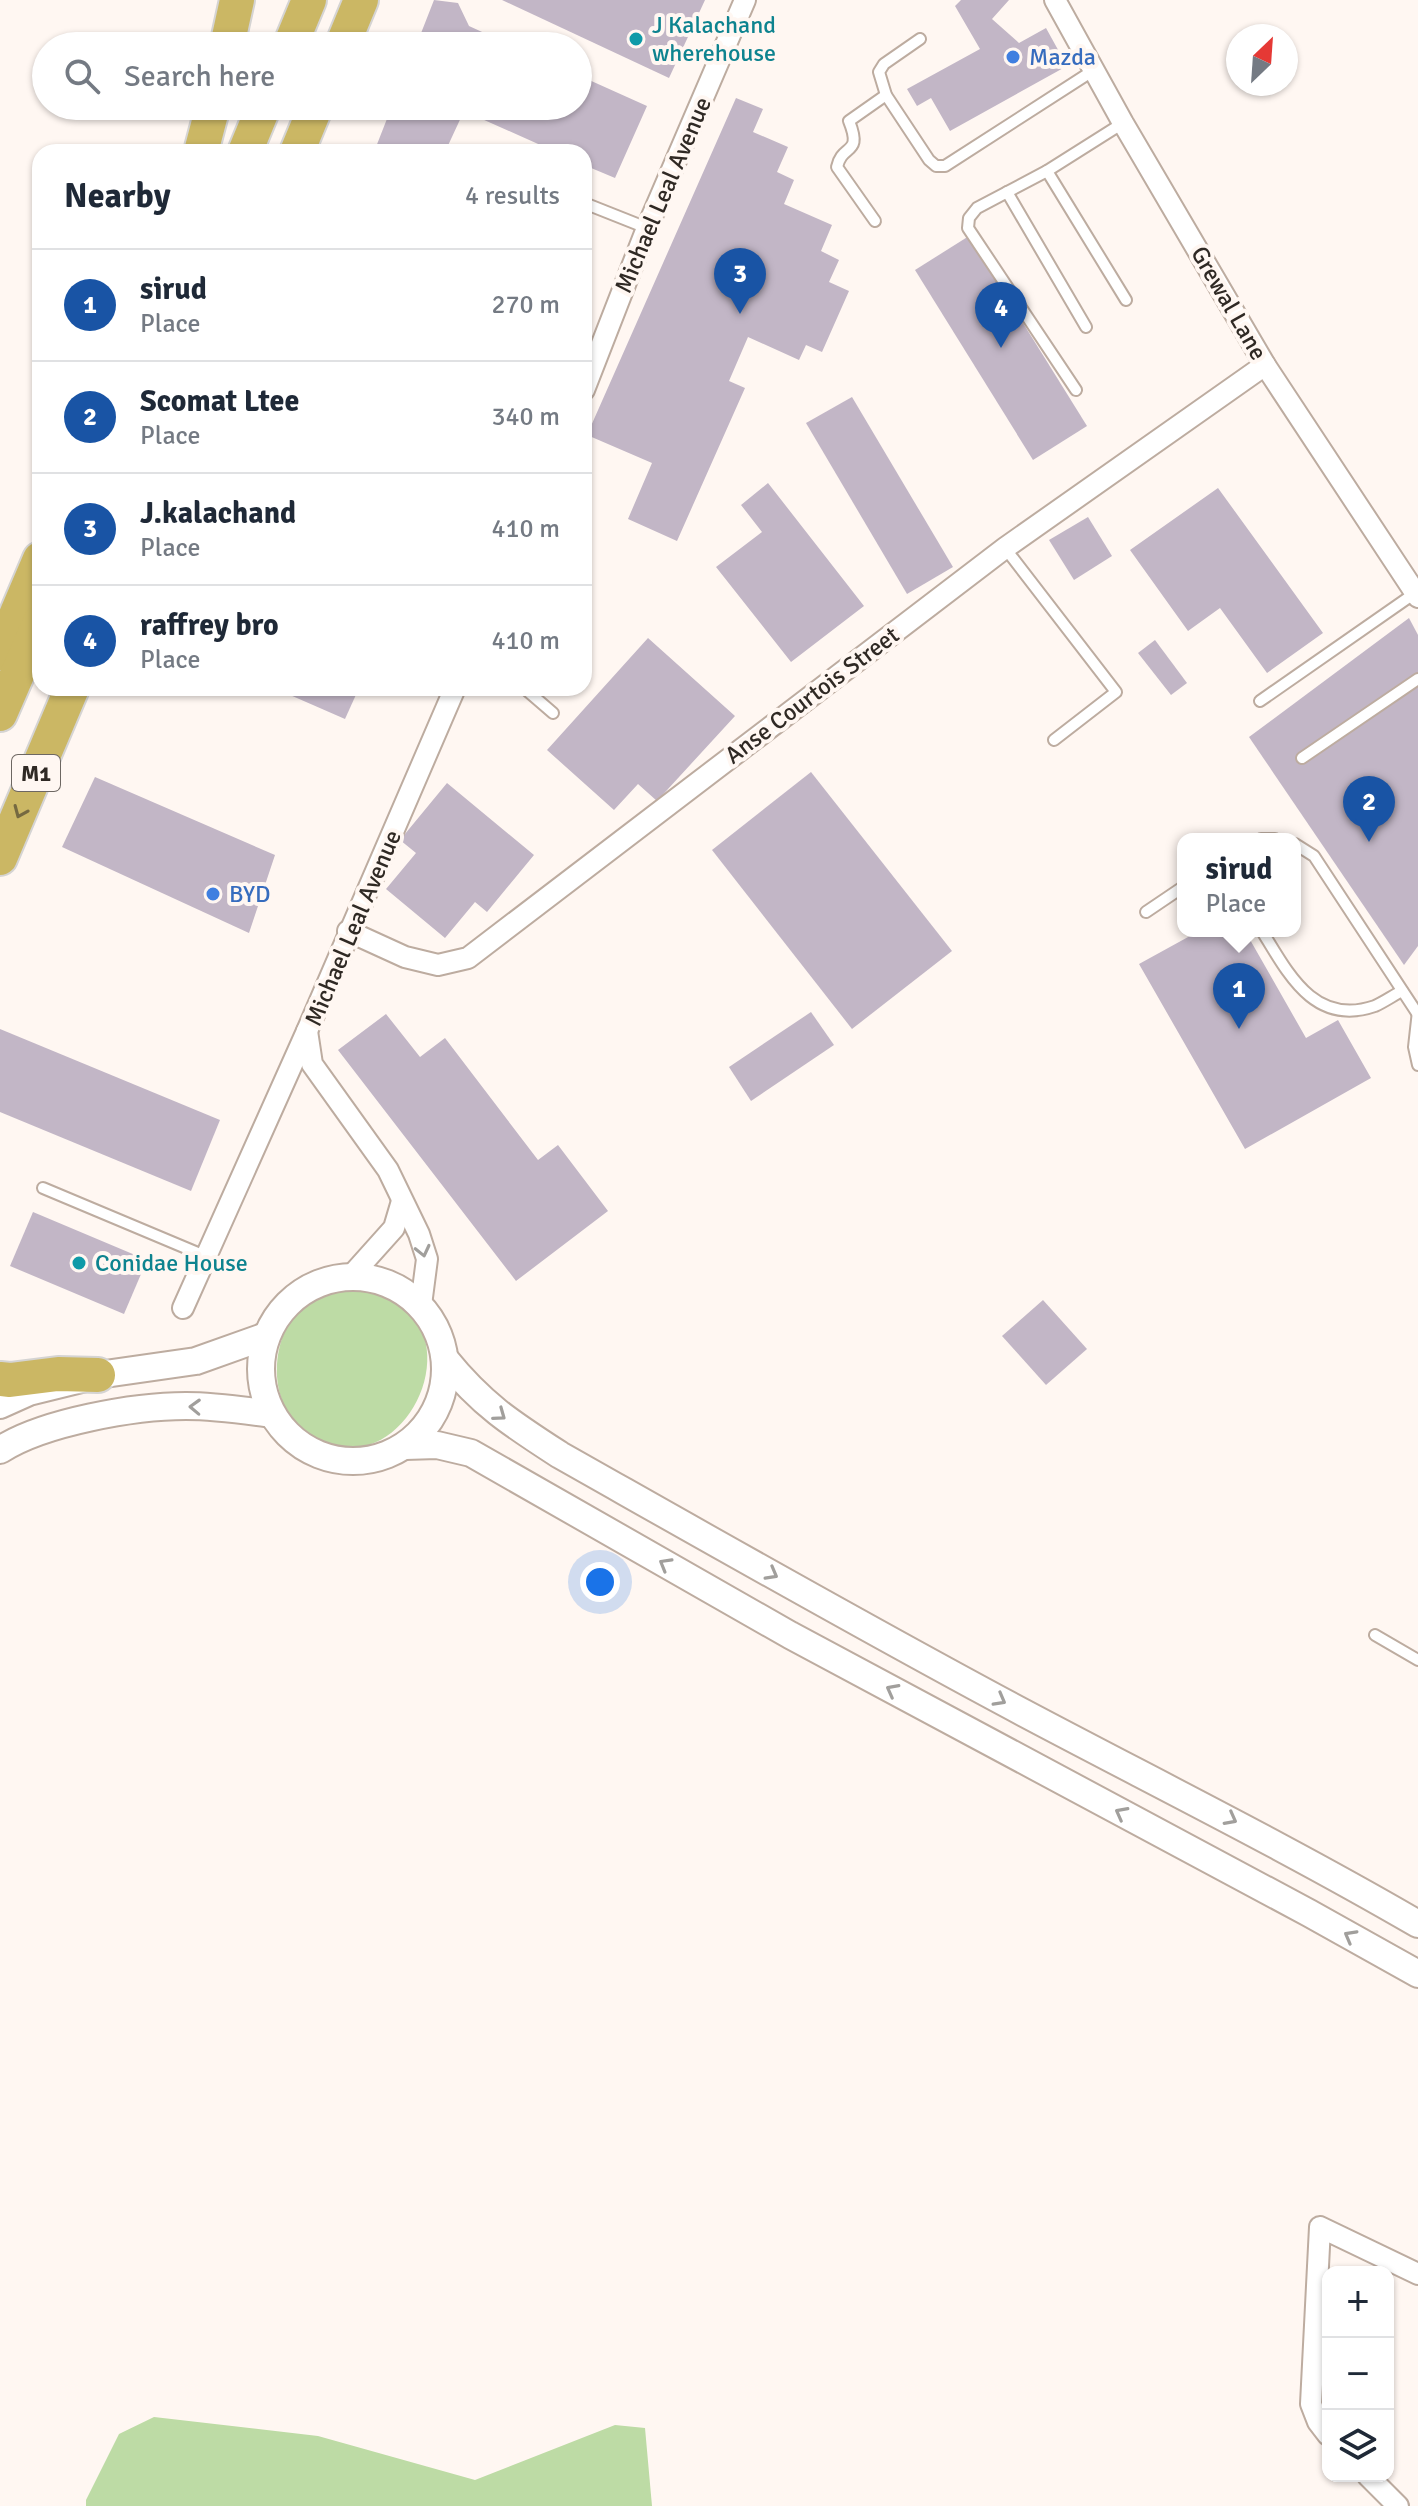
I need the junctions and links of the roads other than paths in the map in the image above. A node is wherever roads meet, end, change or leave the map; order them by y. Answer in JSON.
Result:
{"nodes":[{"id":1,"x":237,"y":0,"type":"edge"},
{"id":2,"x":288,"y":0,"type":"edge"},
{"id":3,"x":309,"y":0,"type":"edge"},
{"id":4,"x":361,"y":0,"type":"edge"},
{"id":5,"x":745,"y":0,"type":"edge"},
{"id":6,"x":1055,"y":0,"type":"edge"},
{"id":7,"x":230,"y":32,"type":"edge"},
{"id":8,"x":274,"y":32,"type":"edge"},
{"id":9,"x":296,"y":32,"type":"edge"},
{"id":10,"x":348,"y":32,"type":"edge"},
{"id":11,"x":920,"y":39,"type":"dead end"},
{"id":12,"x":1094,"y":70,"type":"junction"},
{"id":13,"x":886,"y":95,"type":"junction"},
{"id":14,"x":209,"y":120,"type":"edge"},
{"id":15,"x":242,"y":120,"type":"edge"},
{"id":16,"x":258,"y":120,"type":"edge"},
{"id":17,"x":310,"y":120,"type":"edge"},
{"id":18,"x":1123,"y":123,"type":"junction"},
{"id":19,"x":203,"y":144,"type":"edge"},
{"id":20,"x":235,"y":144,"type":"edge"},
{"id":21,"x":248,"y":144,"type":"edge"},
{"id":22,"x":300,"y":144,"type":"edge"},
{"id":23,"x":1047,"y":171,"type":"junction"},
{"id":24,"x":1007,"y":192,"type":"junction"},
{"id":25,"x":592,"y":206,"type":"edge"},
{"id":26,"x":875,"y":221,"type":"dead end"},
{"id":27,"x":647,"y":228,"type":"junction"},
{"id":28,"x":1126,"y":300,"type":"dead end"},
{"id":29,"x":1086,"y":327,"type":"dead end"},
{"id":30,"x":1265,"y":365,"type":"junction"},
{"id":31,"x":592,"y":369,"type":"edge"},
{"id":32,"x":1076,"y":390,"type":"dead end"},
{"id":33,"x":1005,"y":548,"type":"junction"},
{"id":34,"x":32,"y":578,"type":"edge"},
{"id":35,"x":1417,"y":595,"type":"edge"},
{"id":36,"x":32,"y":640,"type":"edge"},
{"id":37,"x":0,"y":653,"type":"edge"},
{"id":38,"x":1418,"y":679,"type":"edge"},
{"id":39,"x":69,"y":696,"type":"edge"},
{"id":40,"x":451,"y":696,"type":"edge"},
{"id":41,"x":533,"y":696,"type":"edge"},
{"id":42,"x":1260,"y":701,"type":"dead end"},
{"id":43,"x":553,"y":713,"type":"dead end"},
{"id":44,"x":0,"y":714,"type":"edge"},
{"id":45,"x":1054,"y":740,"type":"dead end"},
{"id":46,"x":1302,"y":758,"type":"dead end"},
{"id":47,"x":1301,"y":848,"type":"edge"},
{"id":48,"x":0,"y":858,"type":"edge"},
{"id":49,"x":1177,"y":891,"type":"edge"},
{"id":50,"x":1146,"y":912,"type":"dead end"},
{"id":51,"x":348,"y":931,"type":"junction"},
{"id":52,"x":1266,"y":937,"type":"edge"},
{"id":53,"x":1402,"y":991,"type":"junction"},
{"id":54,"x":1417,"y":1012,"type":"edge"},
{"id":55,"x":307,"y":1031,"type":"junction"},
{"id":56,"x":1418,"y":1065,"type":"edge"},
{"id":57,"x":43,"y":1188,"type":"dead end"},
{"id":58,"x":402,"y":1201,"type":"junction"},
{"id":59,"x":205,"y":1256,"type":"junction"},
{"id":60,"x":351,"y":1276,"type":"junction"},
{"id":61,"x":421,"y":1305,"type":"junction"},
{"id":62,"x":183,"y":1308,"type":"dead end"},
{"id":63,"x":266,"y":1336,"type":"junction"},
{"id":64,"x":445,"y":1359,"type":"junction"},
{"id":65,"x":98,"y":1375,"type":"junction"},
{"id":66,"x":0,"y":1379,"type":"edge"},
{"id":67,"x":0,"y":1405,"type":"edge"},
{"id":68,"x":272,"y":1414,"type":"junction"},
{"id":69,"x":405,"y":1446,"type":"junction"},
{"id":70,"x":0,"y":1450,"type":"edge"},
{"id":71,"x":1375,"y":1635,"type":"dead end"},
{"id":72,"x":1418,"y":1660,"type":"edge"},
{"id":73,"x":1418,"y":1924,"type":"edge"},
{"id":74,"x":1418,"y":1974,"type":"edge"},
{"id":75,"x":1418,"y":2274,"type":"edge"},
{"id":76,"x":1322,"y":2427,"type":"edge"},
{"id":77,"x":1374,"y":2482,"type":"edge"},
{"id":78,"x":1398,"y":2506,"type":"edge"}],
"edges":[{"from":1,"to":7,"type":"highway"},
{"from":2,"to":8,"type":"highway"},
{"from":3,"to":9,"type":"highway"},
{"from":4,"to":10,"type":"highway"},
{"from":5,"to":27,"type":"street","name":"Michael Leal Avenue"},
{"from":6,"to":12,"type":"street","name":"Grewal Lane"},
{"from":11,"to":13,"type":"lane"},
{"from":12,"to":13,"type":"lane"},
{"from":12,"to":18,"type":"street","name":"Grewal Lane"},
{"from":13,"to":26,"type":"lane"},
{"from":14,"to":19,"type":"highway"},
{"from":15,"to":20,"type":"highway"},
{"from":16,"to":21,"type":"highway"},
{"from":17,"to":22,"type":"highway"},
{"from":18,"to":23,"type":"lane"},
{"from":18,"to":30,"type":"street","name":"Grewal Lane"},
{"from":23,"to":24,"type":"lane"},
{"from":23,"to":28,"type":"lane"},
{"from":24,"to":29,"type":"lane"},
{"from":24,"to":32,"type":"lane"},
{"from":25,"to":27,"type":"lane"},
{"from":27,"to":31,"type":"street","name":"Michael Leal Avenue"},
{"from":30,"to":33,"type":"street","name":"Anse Courtois Street"},
{"from":30,"to":35,"type":"street","name":"Grewal Lane"},
{"from":33,"to":45,"type":"lane"},
{"from":33,"to":51,"type":"street","name":"Anse Courtois Street"},
{"from":34,"to":37,"type":"highway"},
{"from":35,"to":42,"type":"lane"},
{"from":36,"to":44,"type":"highway"},
{"from":38,"to":46,"type":"lane"},
{"from":39,"to":48,"type":"highway","number":"M1","one_way":true},
{"from":40,"to":51,"type":"street","name":"Michael Leal Avenue"},
{"from":41,"to":43,"type":"lane"},
{"from":47,"to":53,"type":"lane"},
{"from":49,"to":50,"type":"lane"},
{"from":51,"to":55,"type":"street","name":"Michael Leal Avenue"},
{"from":52,"to":53,"type":"lane"},
{"from":53,"to":54,"type":"lane"},
{"from":54,"to":56,"type":"lane"},
{"from":55,"to":58,"type":"street","name":"Michael Leal Avenue"},
{"from":55,"to":59,"type":"street"},
{"from":57,"to":59,"type":"lane"},
{"from":58,"to":60,"type":"street"},
{"from":58,"to":61,"type":"street","name":"Michael Leal Avenue","one_way":true},
{"from":59,"to":62,"type":"street"},
{"from":60,"to":61,"type":"street"},
{"from":60,"to":63,"type":"street"},
{"from":61,"to":64,"type":"street"},
{"from":63,"to":65,"type":"street"},
{"from":63,"to":68,"type":"street"},
{"from":64,"to":69,"type":"street"},
{"from":64,"to":73,"type":"street","one_way":true},
{"from":65,"to":66,"type":"highway"},
{"from":65,"to":67,"type":"street"},
{"from":68,"to":69,"type":"street"},
{"from":68,"to":70,"type":"street","one_way":true},
{"from":74,"to":69,"type":"street","one_way":true},
{"from":71,"to":72,"type":"lane"},
{"from":75,"to":76,"type":"street"},
{"from":77,"to":78,"type":"street"}]}
